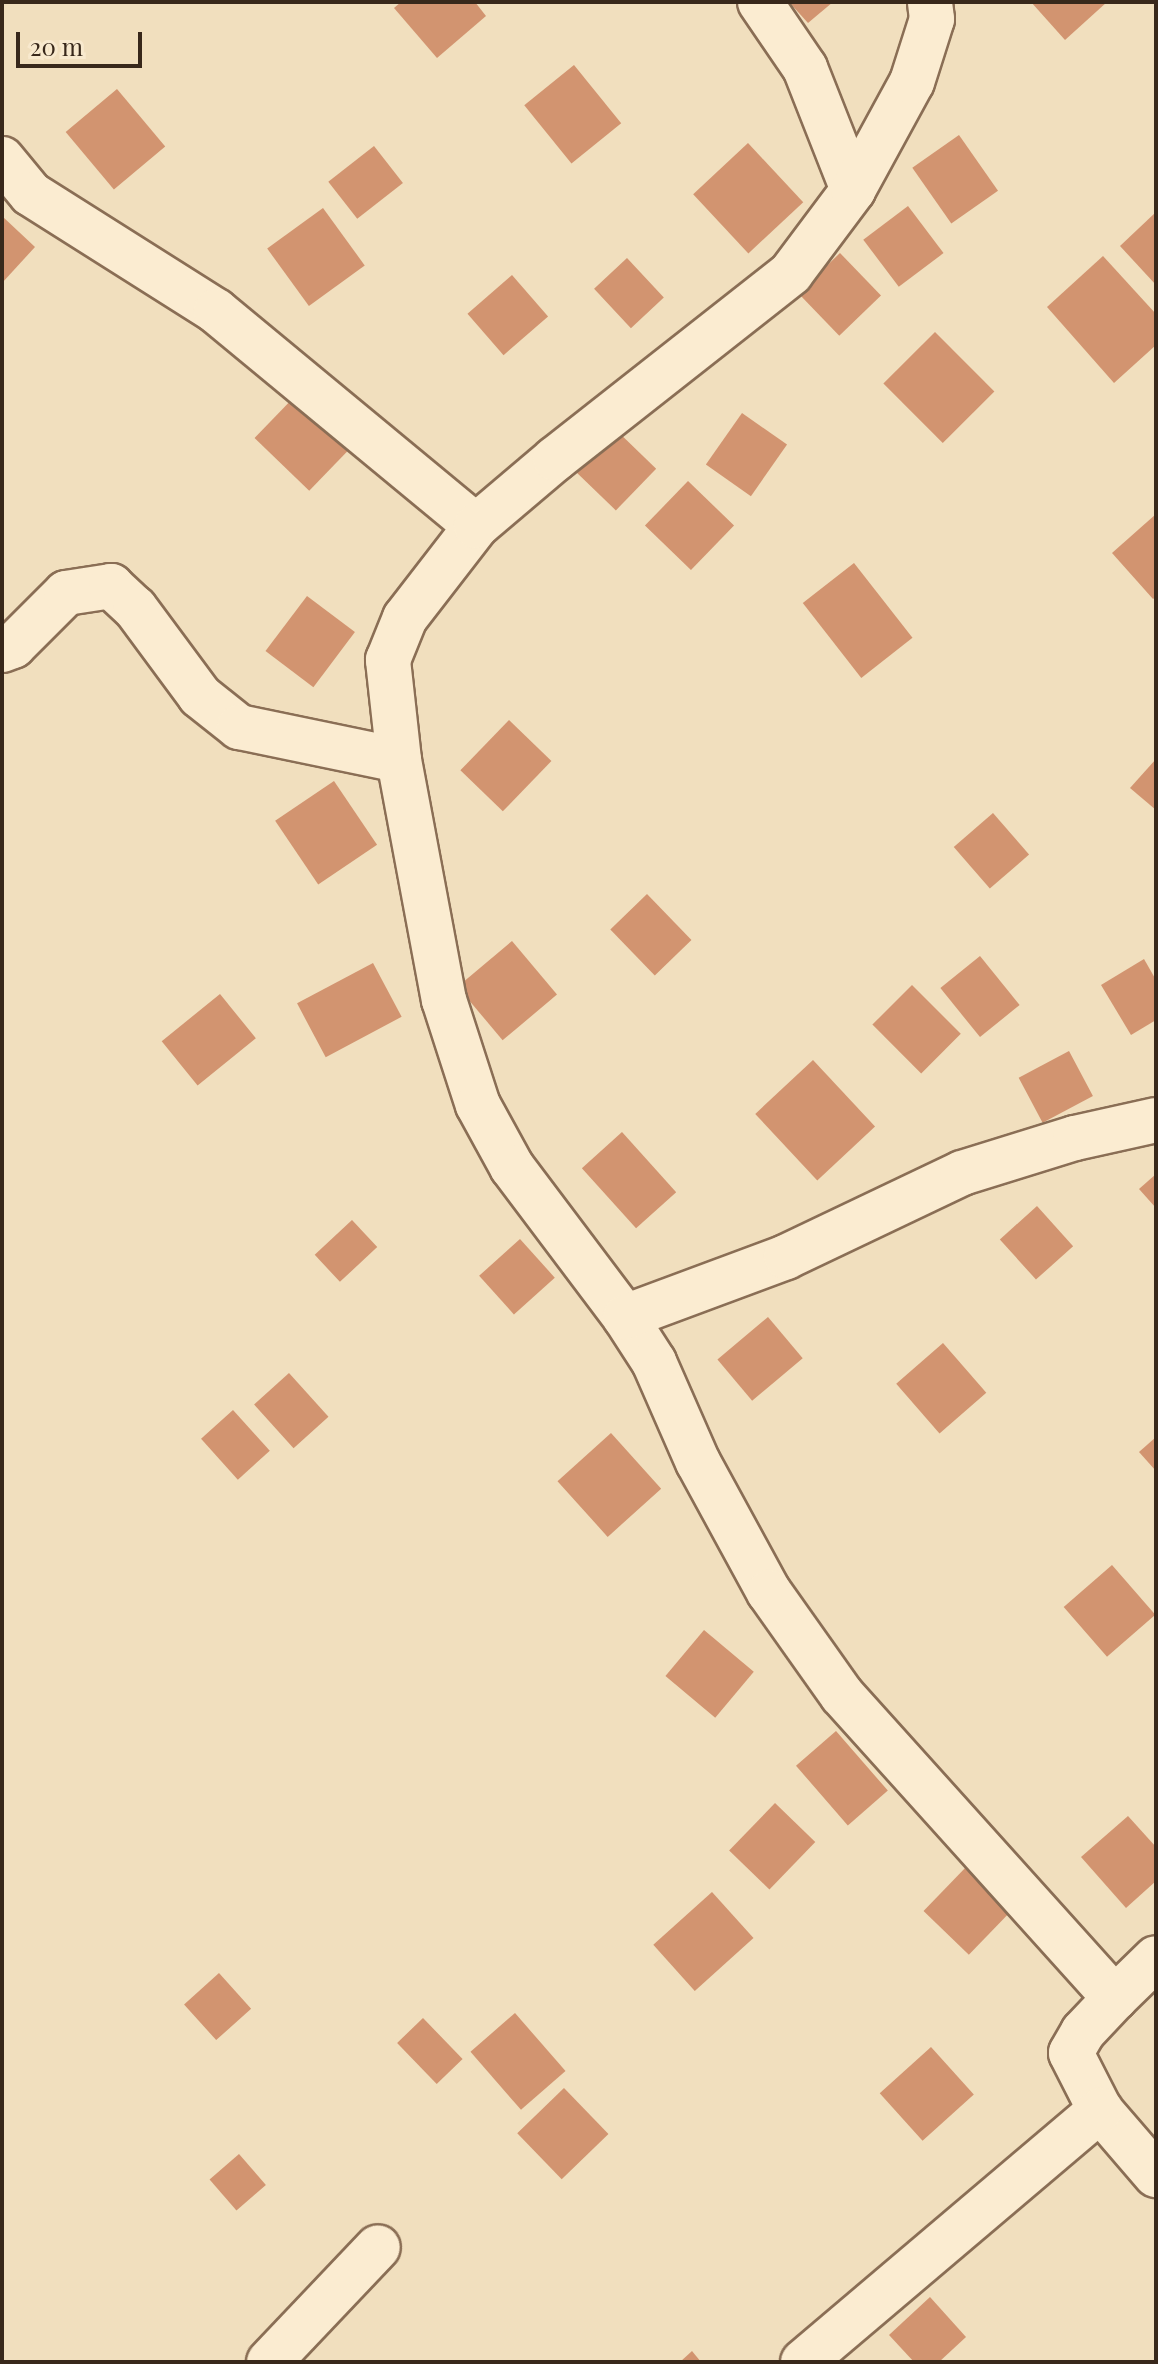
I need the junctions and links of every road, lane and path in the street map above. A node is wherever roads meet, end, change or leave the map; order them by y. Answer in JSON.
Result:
{"nodes":[{"id":1,"x":760,"y":2,"type":"edge"},
{"id":2,"x":930,"y":2,"type":"edge"},
{"id":3,"x":2,"y":159,"type":"edge"},
{"id":4,"x":853,"y":190,"type":"junction"},
{"id":5,"x":476,"y":526,"type":"junction"},
{"id":6,"x":2,"y":650,"type":"edge"},
{"id":7,"x":399,"y":760,"type":"junction"},
{"id":8,"x":1156,"y":1120,"type":"edge"},
{"id":9,"x":625,"y":1317,"type":"junction"},
{"id":10,"x":1156,"y":1958,"type":"edge"},
{"id":11,"x":1115,"y":1998,"type":"junction"},
{"id":12,"x":1100,"y":2110,"type":"junction"},
{"id":13,"x":1156,"y":2175,"type":"edge"},
{"id":14,"x":378,"y":2247,"type":"dead end"},
{"id":15,"x":269,"y":2362,"type":"edge"},
{"id":16,"x":803,"y":2362,"type":"edge"}],
"edges":[{"from":1,"to":4,"type":"street"},
{"from":2,"to":4,"type":"street"},
{"from":3,"to":5,"type":"street"},
{"from":4,"to":5,"type":"street"},
{"from":5,"to":7,"type":"street"},
{"from":6,"to":7,"type":"street"},
{"from":7,"to":9,"type":"street"},
{"from":8,"to":9,"type":"street"},
{"from":9,"to":11,"type":"street"},
{"from":10,"to":11,"type":"street"},
{"from":11,"to":12,"type":"street"},
{"from":12,"to":13,"type":"street"},
{"from":12,"to":16,"type":"street"},
{"from":14,"to":15,"type":"street"}]}
